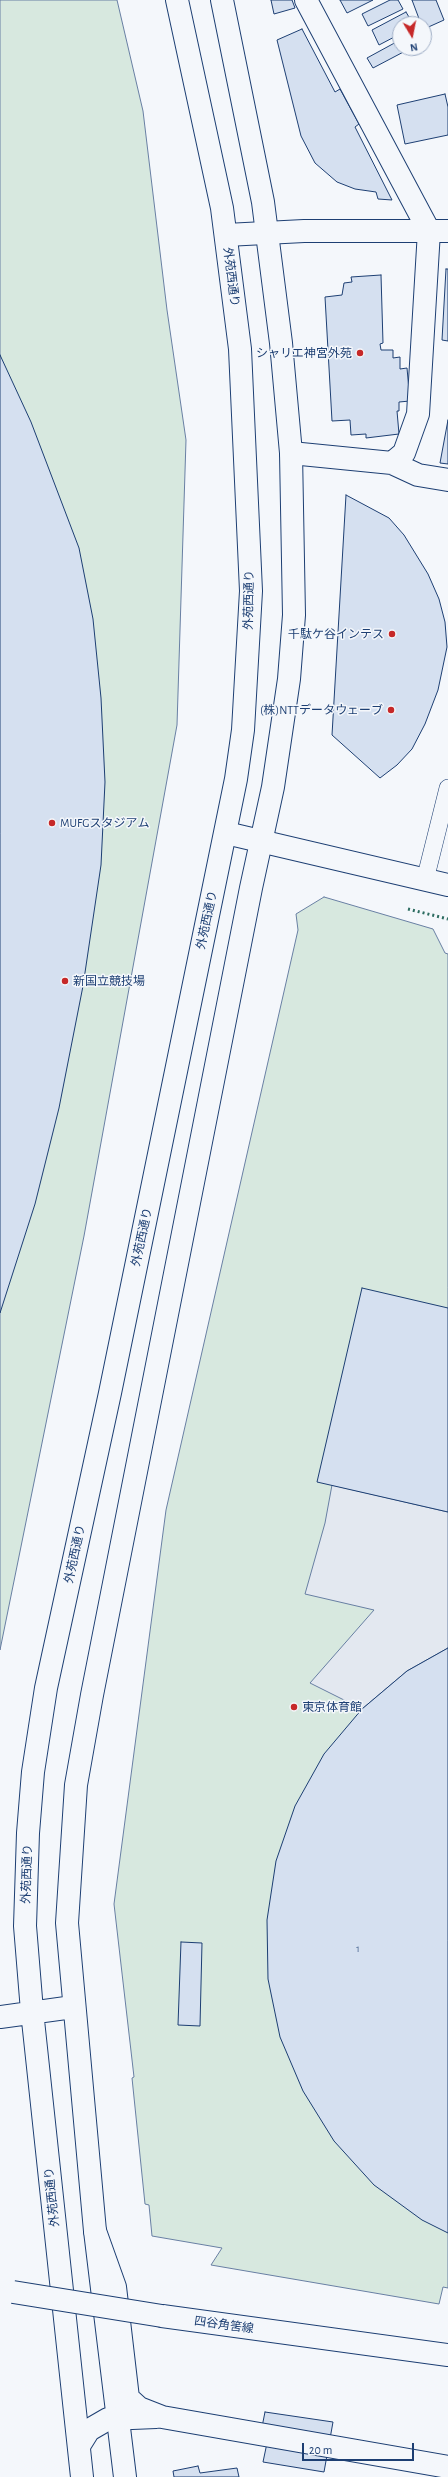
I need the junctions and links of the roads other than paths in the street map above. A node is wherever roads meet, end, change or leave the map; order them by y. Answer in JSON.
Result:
{"nodes":[{"id":1,"x":177,"y":0,"type":"edge"},
{"id":2,"x":222,"y":0,"type":"edge"},
{"id":3,"x":306,"y":0,"type":"edge"},
{"id":4,"x":439,"y":231,"type":"edge"},
{"id":5,"x":268,"y":232,"type":"junction"},
{"id":6,"x":226,"y":234,"type":"junction"},
{"id":7,"x":291,"y":453,"type":"junction"},
{"id":8,"x":392,"y":464,"type":"junction"},
{"id":9,"x":448,"y":480,"type":"edge"},
{"id":10,"x":448,"y":788,"type":"edge"},
{"id":11,"x":226,"y":833,"type":"junction"},
{"id":12,"x":261,"y":842,"type":"junction"},
{"id":13,"x":425,"y":880,"type":"junction"},
{"id":14,"x":448,"y":885,"type":"edge"},
{"id":15,"x":74,"y":2007,"type":"junction"},
{"id":16,"x":32,"y":2011,"type":"junction"},
{"id":17,"x":0,"y":2017,"type":"edge"},
{"id":18,"x":95,"y":2231,"type":"junction"},
{"id":19,"x":7,"y":2290,"type":"edge"},
{"id":20,"x":448,"y":2355,"type":"edge"},
{"id":21,"x":162,"y":2417,"type":"junction"},
{"id":22,"x":119,"y":2418,"type":"junction"},
{"id":23,"x":79,"y":2446,"type":"junction"},
{"id":24,"x":448,"y":2468,"type":"edge"},
{"id":25,"x":82,"y":2477,"type":"edge"},
{"id":26,"x":125,"y":2477,"type":"edge"}],
"edges":[{"from":1,"to":6,"type":"main road","name":"外苑西通り"},
{"from":2,"to":5,"type":"main road"},
{"from":3,"to":4,"type":"main road"},
{"from":4,"to":5,"type":"main road"},
{"from":4,"to":8,"type":"main road"},
{"from":5,"to":6,"type":"main road"},
{"from":5,"to":7,"type":"main road"},
{"from":6,"to":11,"type":"main road","name":"外苑西通り"},
{"from":7,"to":8,"type":"main road"},
{"from":7,"to":12,"type":"main road"},
{"from":8,"to":9,"type":"main road"},
{"from":10,"to":13,"type":"lane"},
{"from":11,"to":12,"type":"main road"},
{"from":11,"to":16,"type":"main road","name":"外苑西通り"},
{"from":12,"to":13,"type":"main road"},
{"from":12,"to":15,"type":"main road"},
{"from":13,"to":14,"type":"main road"},
{"from":15,"to":16,"type":"main road"},
{"from":15,"to":18,"type":"main road"},
{"from":16,"to":17,"type":"main road"},
{"from":16,"to":23,"type":"main road","name":"外苑西通り"},
{"from":18,"to":21,"type":"main road"},
{"from":18,"to":22,"type":"main road"},
{"from":19,"to":20,"type":"main road","name":"四谷角筈線","bridge":true},
{"from":21,"to":22,"type":"main road"},
{"from":21,"to":24,"type":"main road"},
{"from":22,"to":23,"type":"main road"},
{"from":22,"to":26,"type":"main road"},
{"from":23,"to":25,"type":"main road","name":"外苑西通り"}]}
